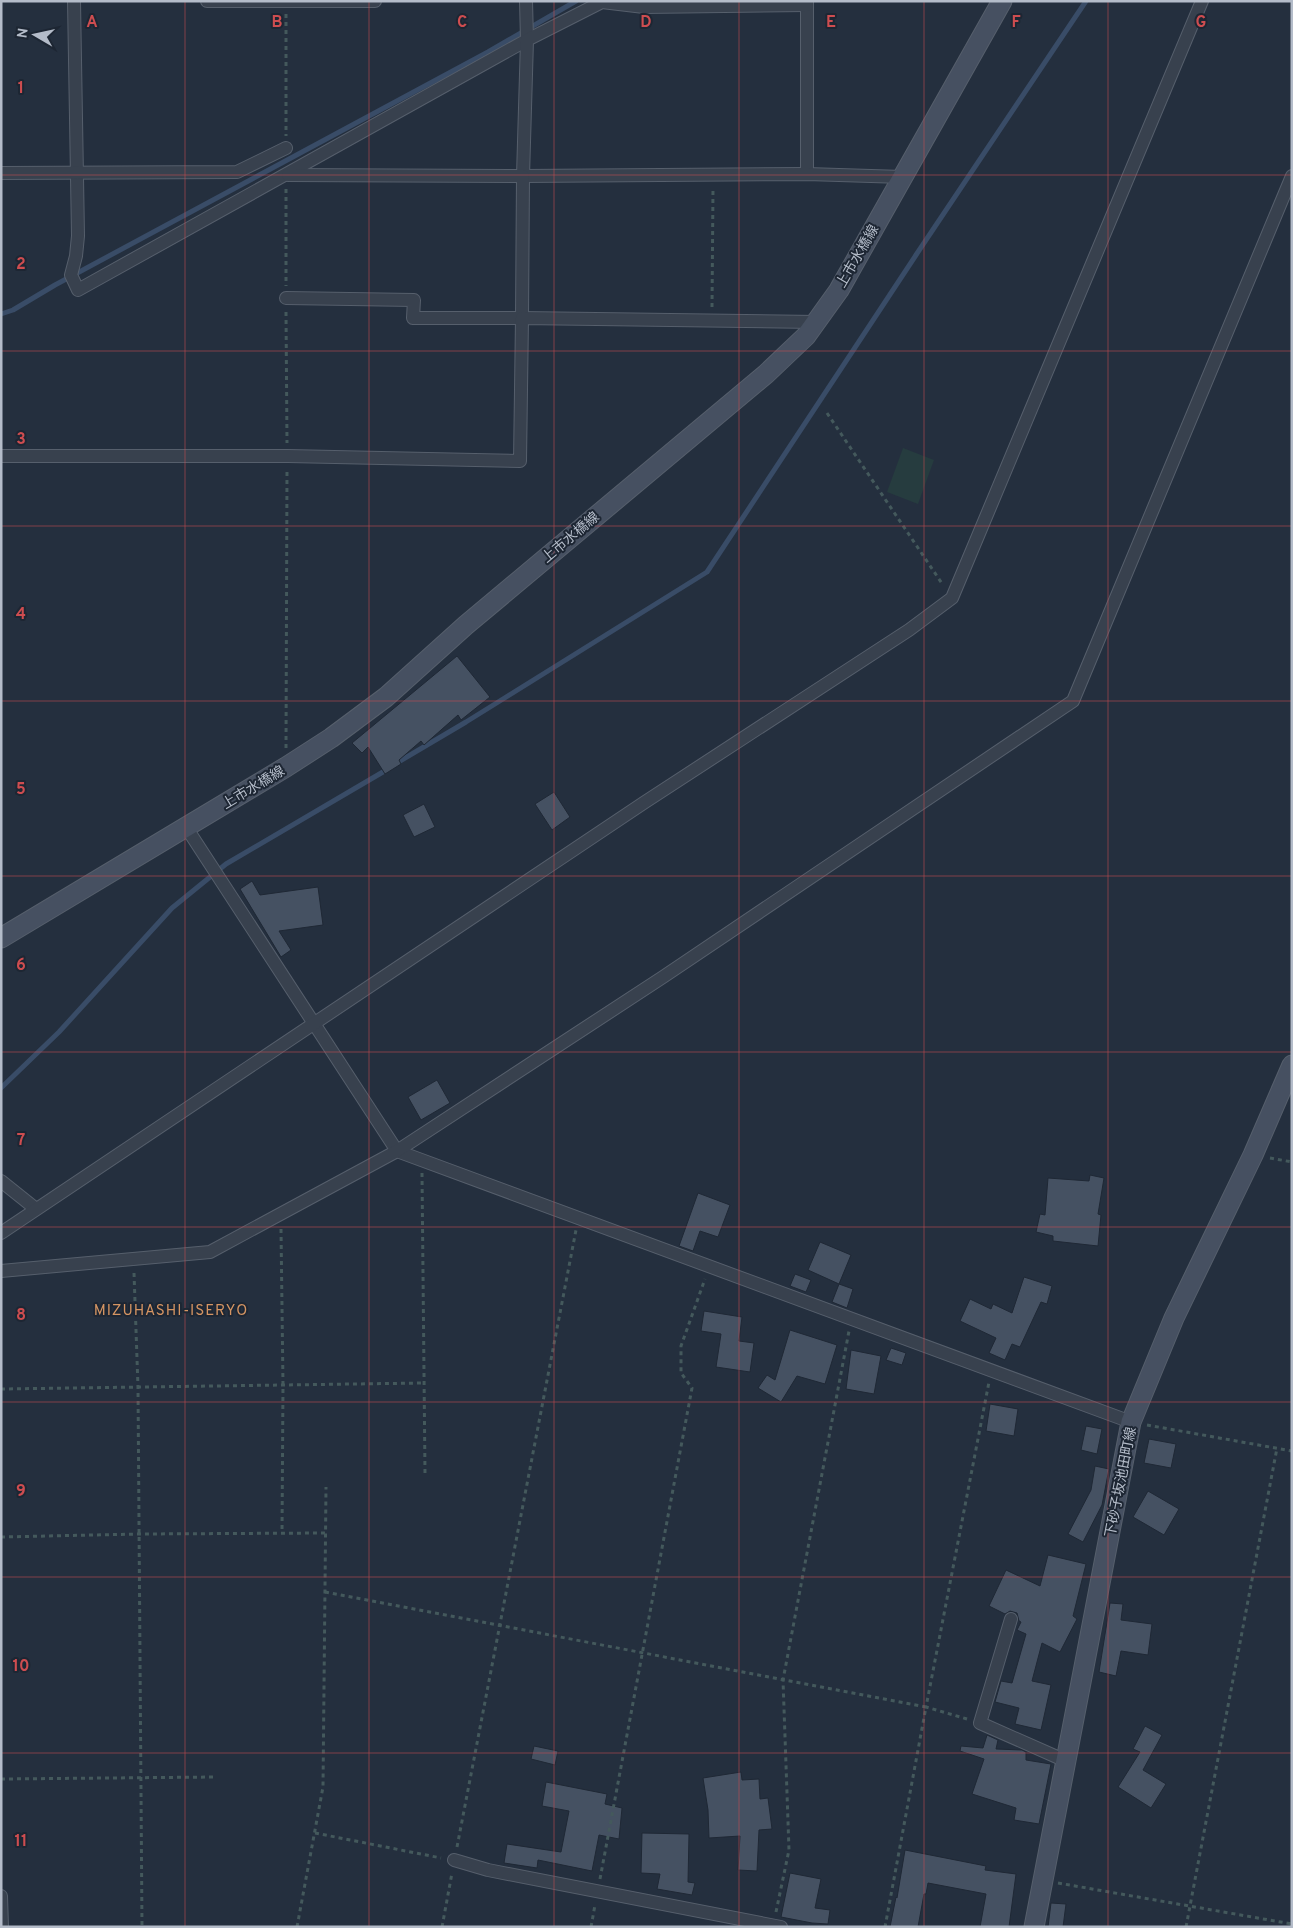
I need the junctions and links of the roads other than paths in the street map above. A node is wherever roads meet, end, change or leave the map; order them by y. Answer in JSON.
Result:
{"nodes":[{"id":1,"x":74,"y":1,"type":"edge"},
{"id":2,"x":207,"y":1,"type":"edge"},
{"id":3,"x":375,"y":1,"type":"edge"},
{"id":4,"x":526,"y":1,"type":"edge"},
{"id":5,"x":1002,"y":1,"type":"edge"},
{"id":6,"x":1202,"y":1,"type":"edge"},
{"id":7,"x":286,"y":2,"type":"edge"},
{"id":8,"x":807,"y":3,"type":"edge"},
{"id":9,"x":527,"y":40,"type":"junction"},
{"id":10,"x":286,"y":148,"type":"road end"},
{"id":11,"x":1,"y":173,"type":"edge"},
{"id":12,"x":77,"y":174,"type":"junction"},
{"id":13,"x":807,"y":174,"type":"junction"},
{"id":14,"x":286,"y":175,"type":"junction"},
{"id":15,"x":523,"y":176,"type":"junction"},
{"id":16,"x":1292,"y":176,"type":"edge"},
{"id":17,"x":903,"y":177,"type":"junction"},
{"id":18,"x":286,"y":298,"type":"road end"},
{"id":19,"x":522,"y":318,"type":"junction"},
{"id":20,"x":816,"y":322,"type":"junction"},
{"id":21,"x":1,"y":456,"type":"edge"},
{"id":22,"x":186,"y":827,"type":"junction"},
{"id":23,"x":1,"y":938,"type":"edge"},
{"id":24,"x":315,"y":1023,"type":"junction"},
{"id":25,"x":1292,"y":1064,"type":"edge"},
{"id":26,"x":397,"y":1151,"type":"junction"},
{"id":27,"x":1,"y":1180,"type":"edge"},
{"id":28,"x":36,"y":1209,"type":"junction"},
{"id":29,"x":1,"y":1233,"type":"edge"},
{"id":30,"x":1,"y":1271,"type":"edge"},
{"id":31,"x":1131,"y":1422,"type":"junction"},
{"id":32,"x":1011,"y":1619,"type":"dead end"},
{"id":33,"x":1066,"y":1761,"type":"junction"},
{"id":34,"x":454,"y":1860,"type":"road end"},
{"id":35,"x":1,"y":1896,"type":"edge"},
{"id":36,"x":777,"y":1926,"type":"edge"},
{"id":37,"x":2,"y":1927,"type":"edge"},
{"id":38,"x":1034,"y":1927,"type":"edge"}],
"edges":[{"from":1,"to":12,"type":"street"},
{"from":2,"to":7,"type":"street"},
{"from":3,"to":7,"type":"street"},
{"from":4,"to":9,"type":"street"},
{"from":5,"to":17,"type":"main road","name":"上市水橋線"},
{"from":6,"to":24,"type":"street"},
{"from":8,"to":9,"type":"street"},
{"from":8,"to":13,"type":"street"},
{"from":9,"to":14,"type":"street"},
{"from":9,"to":15,"type":"street"},
{"from":10,"to":12,"type":"street"},
{"from":11,"to":12,"type":"street"},
{"from":12,"to":14,"type":"street"},
{"from":13,"to":15,"type":"street"},
{"from":13,"to":17,"type":"street"},
{"from":14,"to":15,"type":"street"},
{"from":15,"to":19,"type":"street"},
{"from":16,"to":26,"type":"street"},
{"from":17,"to":20,"type":"main road","name":"上市水橋線"},
{"from":18,"to":19,"type":"street"},
{"from":19,"to":20,"type":"street"},
{"from":19,"to":21,"type":"street"},
{"from":20,"to":22,"type":"main road","name":"上市水橋線"},
{"from":22,"to":23,"type":"main road","name":"上市水橋線"},
{"from":22,"to":24,"type":"street"},
{"from":24,"to":26,"type":"street"},
{"from":24,"to":28,"type":"street"},
{"from":25,"to":31,"type":"main road","name":"下砂子坂池田町線"},
{"from":26,"to":30,"type":"street"},
{"from":26,"to":31,"type":"street"},
{"from":27,"to":28,"type":"street"},
{"from":28,"to":29,"type":"street"},
{"from":31,"to":33,"type":"main road","name":"下砂子坂池田町線"},
{"from":32,"to":33,"type":"street"},
{"from":33,"to":38,"type":"main road","name":"下砂子坂池田町線"},
{"from":34,"to":36,"type":"street"},
{"from":35,"to":37,"type":"street"}]}
